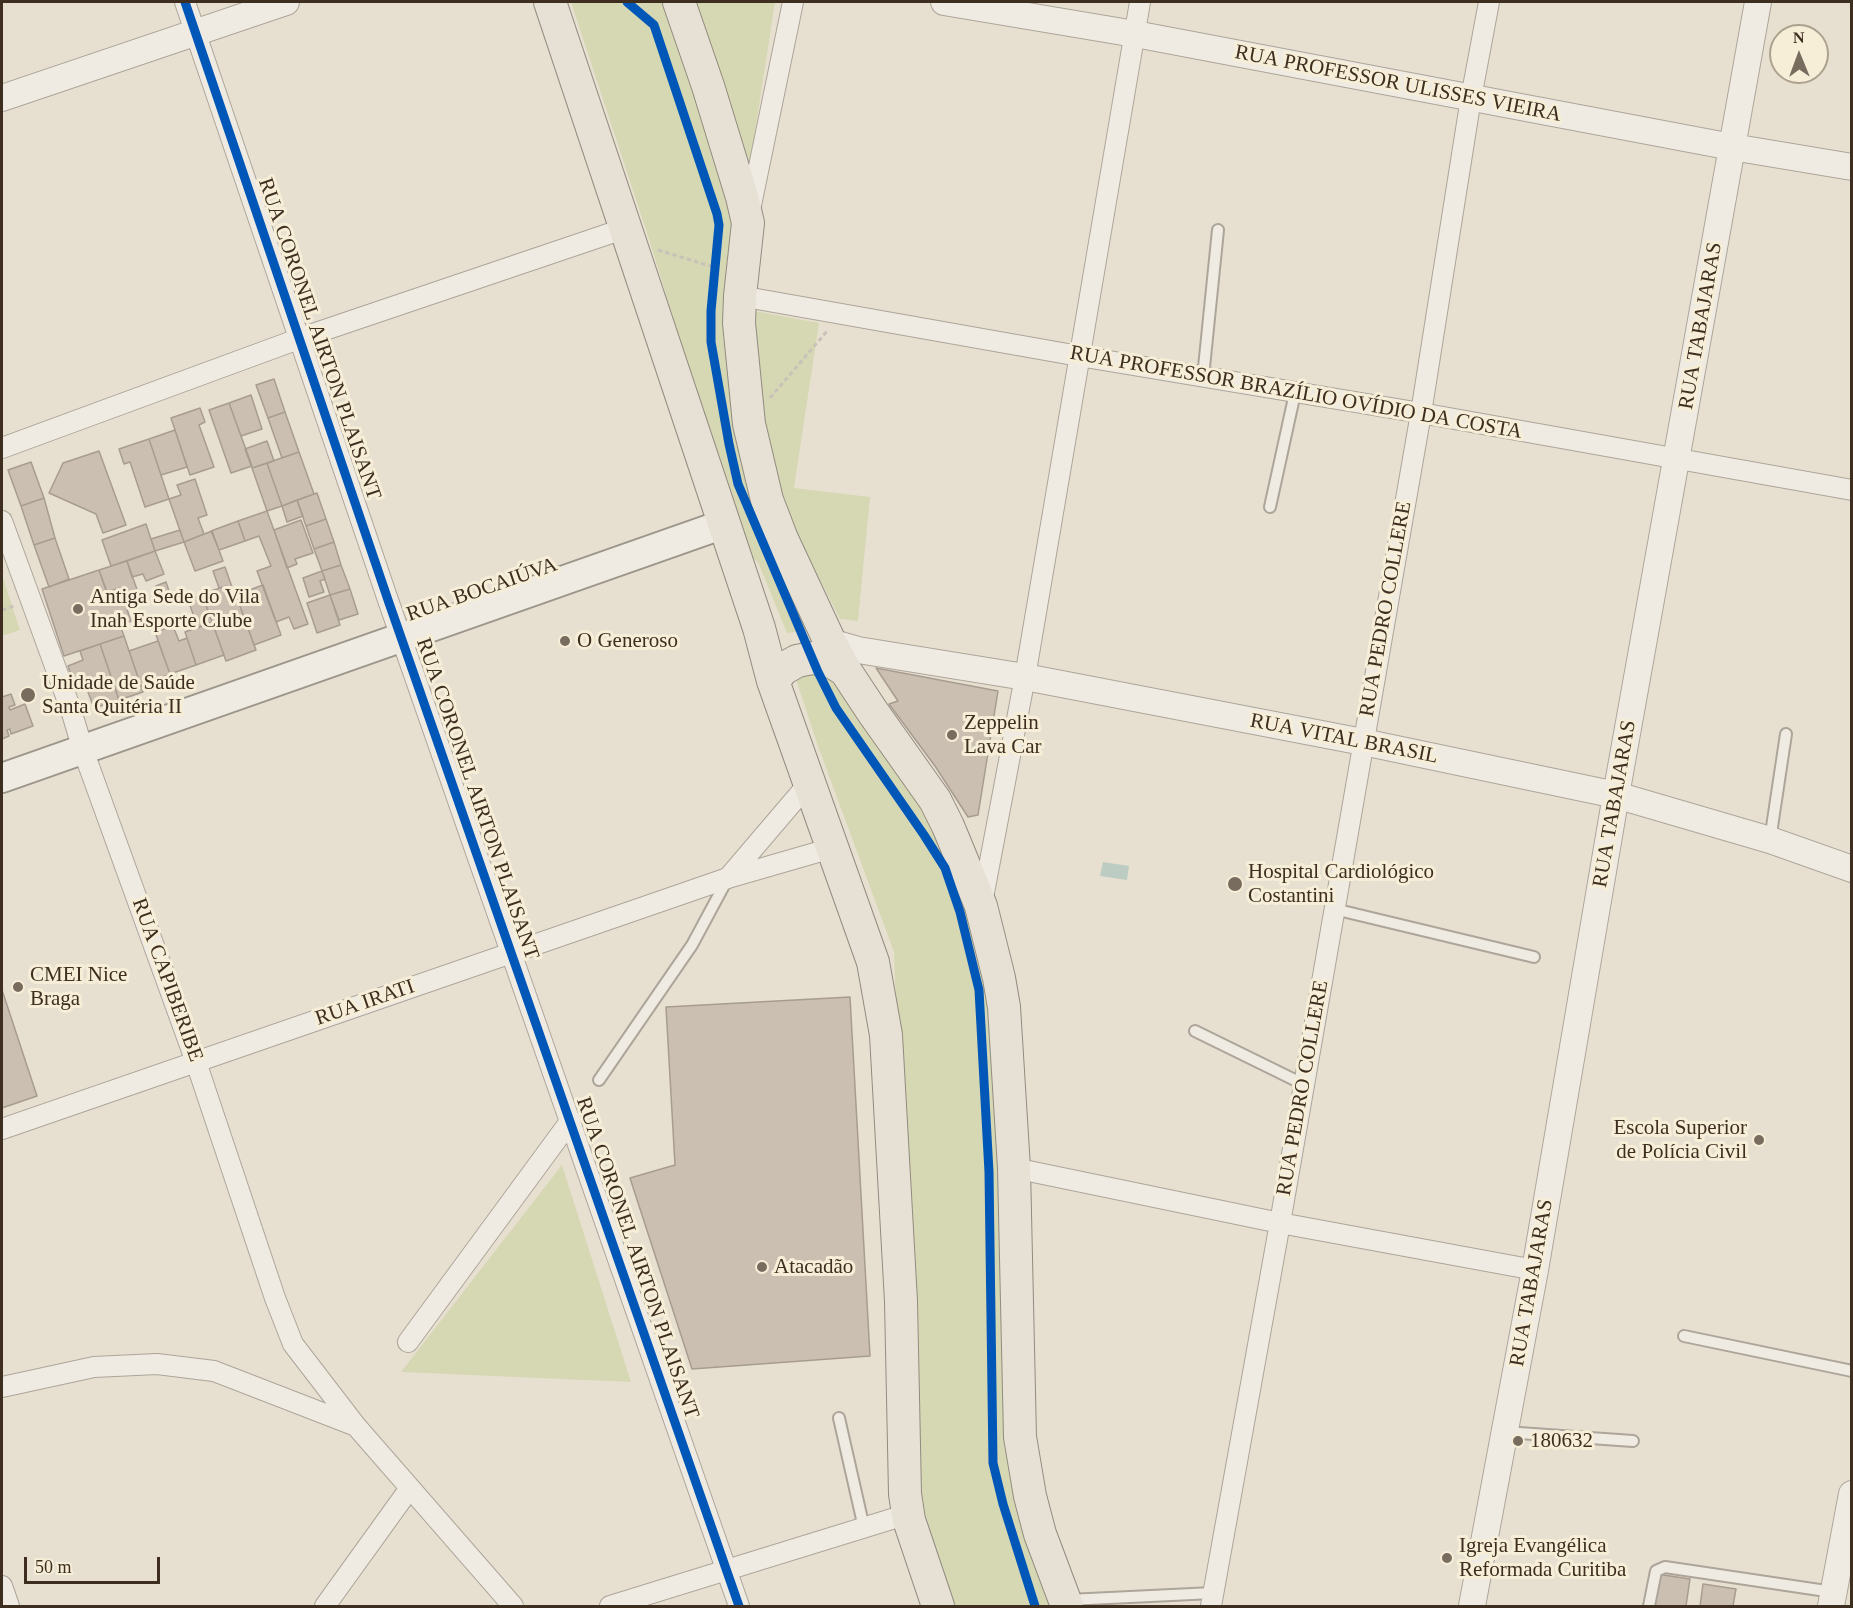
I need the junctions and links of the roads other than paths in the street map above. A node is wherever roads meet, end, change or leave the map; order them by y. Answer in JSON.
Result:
{"nodes":[{"id":1,"x":185,"y":2,"type":"edge"},
{"id":2,"x":286,"y":2,"type":"edge"},
{"id":3,"x":550,"y":2,"type":"edge"},
{"id":4,"x":680,"y":2,"type":"edge"},
{"id":5,"x":793,"y":2,"type":"edge"},
{"id":6,"x":944,"y":2,"type":"edge"},
{"id":7,"x":1140,"y":2,"type":"edge"},
{"id":8,"x":1490,"y":2,"type":"edge"},
{"id":9,"x":1758,"y":2,"type":"edge"},
{"id":10,"x":195,"y":31,"type":"junction"},
{"id":11,"x":1135,"y":34,"type":"junction"},
{"id":12,"x":2,"y":98,"type":"edge"},
{"id":13,"x":1472,"y":98,"type":"junction"},
{"id":14,"x":1732,"y":147,"type":"junction"},
{"id":15,"x":1851,"y":167,"type":"edge"},
{"id":16,"x":748,"y":223,"type":"junction"},
{"id":17,"x":1218,"y":230,"type":"dead end"},
{"id":18,"x":629,"y":235,"type":"junction"},
{"id":19,"x":728,"y":279,"type":"junction"},
{"id":20,"x":301,"y":338,"type":"junction"},
{"id":21,"x":1079,"y":357,"type":"junction"},
{"id":22,"x":1203,"y":377,"type":"junction"},
{"id":23,"x":1295,"y":393,"type":"junction"},
{"id":24,"x":1420,"y":413,"type":"junction"},
{"id":25,"x":2,"y":448,"type":"edge"},
{"id":26,"x":1677,"y":459,"type":"junction"},
{"id":27,"x":1851,"y":490,"type":"edge"},
{"id":28,"x":1270,"y":507,"type":"dead end"},
{"id":29,"x":2,"y":521,"type":"edge"},
{"id":30,"x":724,"y":524,"type":"junction"},
{"id":31,"x":759,"y":628,"type":"junction"},
{"id":32,"x":401,"y":637,"type":"junction"},
{"id":33,"x":830,"y":642,"type":"junction"},
{"id":34,"x":845,"y":670,"type":"junction"},
{"id":35,"x":1025,"y":677,"type":"junction"},
{"id":36,"x":773,"y":681,"type":"junction"},
{"id":37,"x":1786,"y":734,"type":"dead end"},
{"id":38,"x":1363,"y":742,"type":"junction"},
{"id":39,"x":82,"y":750,"type":"junction"},
{"id":40,"x":2,"y":778,"type":"edge"},
{"id":41,"x":809,"y":783,"type":"junction"},
{"id":42,"x":1616,"y":795,"type":"junction"},
{"id":43,"x":1770,"y":840,"type":"junction"},
{"id":44,"x":832,"y":848,"type":"junction"},
{"id":45,"x":1851,"y":868,"type":"edge"},
{"id":46,"x":728,"y":878,"type":"junction"},
{"id":47,"x":981,"y":906,"type":"junction"},
{"id":48,"x":1334,"y":909,"type":"junction"},
{"id":49,"x":513,"y":952,"type":"junction"},
{"id":50,"x":1534,"y":957,"type":"dead end"},
{"id":51,"x":1195,"y":1031,"type":"dead end"},
{"id":52,"x":196,"y":1062,"type":"junction"},
{"id":53,"x":599,"y":1080,"type":"dead end"},
{"id":54,"x":1304,"y":1084,"type":"junction"},
{"id":55,"x":571,"y":1120,"type":"junction"},
{"id":56,"x":2,"y":1129,"type":"edge"},
{"id":57,"x":1014,"y":1168,"type":"junction"},
{"id":58,"x":1280,"y":1223,"type":"junction"},
{"id":59,"x":1536,"y":1270,"type":"junction"},
{"id":60,"x":1684,"y":1336,"type":"dead end"},
{"id":61,"x":408,"y":1342,"type":"dead end"},
{"id":62,"x":1851,"y":1371,"type":"edge"},
{"id":63,"x":2,"y":1387,"type":"edge"},
{"id":64,"x":839,"y":1418,"type":"dead end"},
{"id":65,"x":356,"y":1426,"type":"junction"},
{"id":66,"x":1504,"y":1432,"type":"junction"},
{"id":67,"x":1633,"y":1441,"type":"dead end"},
{"id":68,"x":410,"y":1488,"type":"junction"},
{"id":69,"x":1851,"y":1494,"type":"edge"},
{"id":70,"x":908,"y":1514,"type":"junction"},
{"id":71,"x":864,"y":1528,"type":"junction"},
{"id":72,"x":727,"y":1571,"type":"junction"},
{"id":73,"x":2,"y":1586,"type":"edge"},
{"id":74,"x":1212,"y":1600,"type":"edge"},
{"id":75,"x":1065,"y":1603,"type":"edge"},
{"id":76,"x":1832,"y":1603,"type":"edge"},
{"id":77,"x":327,"y":1605,"type":"edge"},
{"id":78,"x":9,"y":1606,"type":"edge"},
{"id":79,"x":513,"y":1606,"type":"edge"},
{"id":80,"x":610,"y":1606,"type":"edge"},
{"id":81,"x":739,"y":1606,"type":"edge"},
{"id":82,"x":938,"y":1606,"type":"edge"},
{"id":83,"x":1472,"y":1606,"type":"edge"},
{"id":84,"x":1649,"y":1606,"type":"edge"}],
"edges":[{"from":1,"to":10,"type":"street","name":"RUA CORONEL AIRTON PLAISANT"},
{"from":2,"to":10,"type":"street"},
{"from":3,"to":18,"type":"main road"},
{"from":4,"to":16,"type":"main road"},
{"from":5,"to":16,"type":"street"},
{"from":6,"to":11,"type":"street","name":"RUA PROFESSOR ULISSES VIEIRA"},
{"from":7,"to":11,"type":"street"},
{"from":8,"to":13,"type":"street","name":"RUA PEDRO COLLERE"},
{"from":9,"to":14,"type":"street","name":"RUA TABAJARAS"},
{"from":10,"to":12,"type":"street"},
{"from":10,"to":20,"type":"street","name":"RUA CORONEL AIRTON PLAISANT"},
{"from":11,"to":13,"type":"street","name":"RUA PROFESSOR ULISSES VIEIRA"},
{"from":11,"to":21,"type":"street"},
{"from":13,"to":14,"type":"street","name":"RUA PROFESSOR ULISSES VIEIRA"},
{"from":13,"to":24,"type":"street","name":"RUA PEDRO COLLERE"},
{"from":14,"to":15,"type":"street","name":"RUA PROFESSOR ULISSES VIEIRA"},
{"from":14,"to":26,"type":"street","name":"RUA TABAJARAS"},
{"from":16,"to":19,"type":"main road"},
{"from":17,"to":22,"type":"lane"},
{"from":18,"to":20,"type":"street"},
{"from":18,"to":30,"type":"main road"},
{"from":19,"to":21,"type":"street","name":"RUA PROFESSOR BRAZÍLIO OVÍDIO DA COSTA"},
{"from":19,"to":33,"type":"main road"},
{"from":20,"to":25,"type":"street"},
{"from":20,"to":32,"type":"street","name":"RUA CORONEL AIRTON PLAISANT"},
{"from":21,"to":22,"type":"street","name":"RUA PROFESSOR BRAZÍLIO OVÍDIO DA COSTA"},
{"from":21,"to":35,"type":"street"},
{"from":22,"to":23,"type":"street","name":"RUA PROFESSOR BRAZÍLIO OVÍDIO DA COSTA"},
{"from":23,"to":24,"type":"street","name":"RUA PROFESSOR BRAZÍLIO OVÍDIO DA COSTA"},
{"from":23,"to":28,"type":"lane"},
{"from":24,"to":26,"type":"street","name":"RUA PROFESSOR BRAZÍLIO OVÍDIO DA COSTA"},
{"from":24,"to":38,"type":"street","name":"RUA PEDRO COLLERE"},
{"from":26,"to":27,"type":"street","name":"RUA PROFESSOR BRAZÍLIO OVÍDIO DA COSTA"},
{"from":26,"to":42,"type":"street","name":"RUA TABAJARAS"},
{"from":29,"to":39,"type":"street","name":"RUA CAPIBERIBE"},
{"from":30,"to":31,"type":"main road"},
{"from":30,"to":32,"type":"main road","name":"RUA BOCAIÚVA"},
{"from":31,"to":33,"type":"main road"},
{"from":31,"to":36,"type":"main road"},
{"from":32,"to":39,"type":"main road","name":"RUA BOCAIÚVA"},
{"from":32,"to":49,"type":"street","name":"RUA CORONEL AIRTON PLAISANT"},
{"from":33,"to":34,"type":"main road"},
{"from":33,"to":35,"type":"street","name":"RUA VITAL BRASIL"},
{"from":34,"to":36,"type":"main road"},
{"from":34,"to":47,"type":"main road"},
{"from":35,"to":38,"type":"street","name":"RUA VITAL BRASIL"},
{"from":35,"to":47,"type":"street"},
{"from":36,"to":41,"type":"main road"},
{"from":37,"to":43,"type":"lane"},
{"from":38,"to":42,"type":"street","name":"RUA VITAL BRASIL"},
{"from":38,"to":48,"type":"street","name":"RUA PEDRO COLLERE"},
{"from":39,"to":40,"type":"main road","name":"RUA BOCAIÚVA"},
{"from":39,"to":52,"type":"street","name":"RUA CAPIBERIBE"},
{"from":41,"to":44,"type":"main road"},
{"from":41,"to":46,"type":"street"},
{"from":42,"to":43,"type":"street","name":"RUA VITAL BRASIL"},
{"from":42,"to":59,"type":"street","name":"RUA TABAJARAS"},
{"from":43,"to":45,"type":"street","name":"RUA VITAL BRASIL"},
{"from":44,"to":46,"type":"street","name":"RUA IRATI"},
{"from":44,"to":70,"type":"main road"},
{"from":46,"to":49,"type":"street","name":"RUA IRATI"},
{"from":46,"to":53,"type":"lane"},
{"from":47,"to":57,"type":"main road"},
{"from":48,"to":50,"type":"lane"},
{"from":48,"to":54,"type":"street","name":"RUA PEDRO COLLERE"},
{"from":49,"to":52,"type":"street","name":"RUA IRATI"},
{"from":49,"to":55,"type":"street","name":"RUA CORONEL AIRTON PLAISANT"},
{"from":51,"to":54,"type":"lane"},
{"from":52,"to":56,"type":"street","name":"RUA IRATI"},
{"from":52,"to":65,"type":"street","name":"RUA CAPIBERIBE"},
{"from":54,"to":58,"type":"street","name":"RUA PEDRO COLLERE"},
{"from":55,"to":61,"type":"street"},
{"from":55,"to":72,"type":"street","name":"RUA CORONEL AIRTON PLAISANT"},
{"from":57,"to":58,"type":"street"},
{"from":57,"to":75,"type":"main road"},
{"from":58,"to":59,"type":"street"},
{"from":58,"to":74,"type":"street","name":"RUA PEDRO COLLERE"},
{"from":59,"to":66,"type":"street","name":"RUA TABAJARAS"},
{"from":60,"to":62,"type":"lane"},
{"from":63,"to":65,"type":"street"},
{"from":64,"to":71,"type":"lane"},
{"from":65,"to":68,"type":"street","name":"RUA CAPIBERIBE"},
{"from":66,"to":67,"type":"lane"},
{"from":66,"to":83,"type":"street","name":"RUA TABAJARAS"},
{"from":68,"to":77,"type":"street"},
{"from":68,"to":79,"type":"street","name":"RUA CAPIBERIBE"},
{"from":69,"to":76,"type":"street"},
{"from":70,"to":71,"type":"street"},
{"from":70,"to":82,"type":"main road"},
{"from":71,"to":72,"type":"street"},
{"from":72,"to":80,"type":"street"},
{"from":72,"to":81,"type":"street","name":"RUA CORONEL AIRTON PLAISANT"},
{"from":73,"to":78,"type":"street"},
{"from":74,"to":75,"type":"lane"},
{"from":76,"to":84,"type":"lane"}]}
